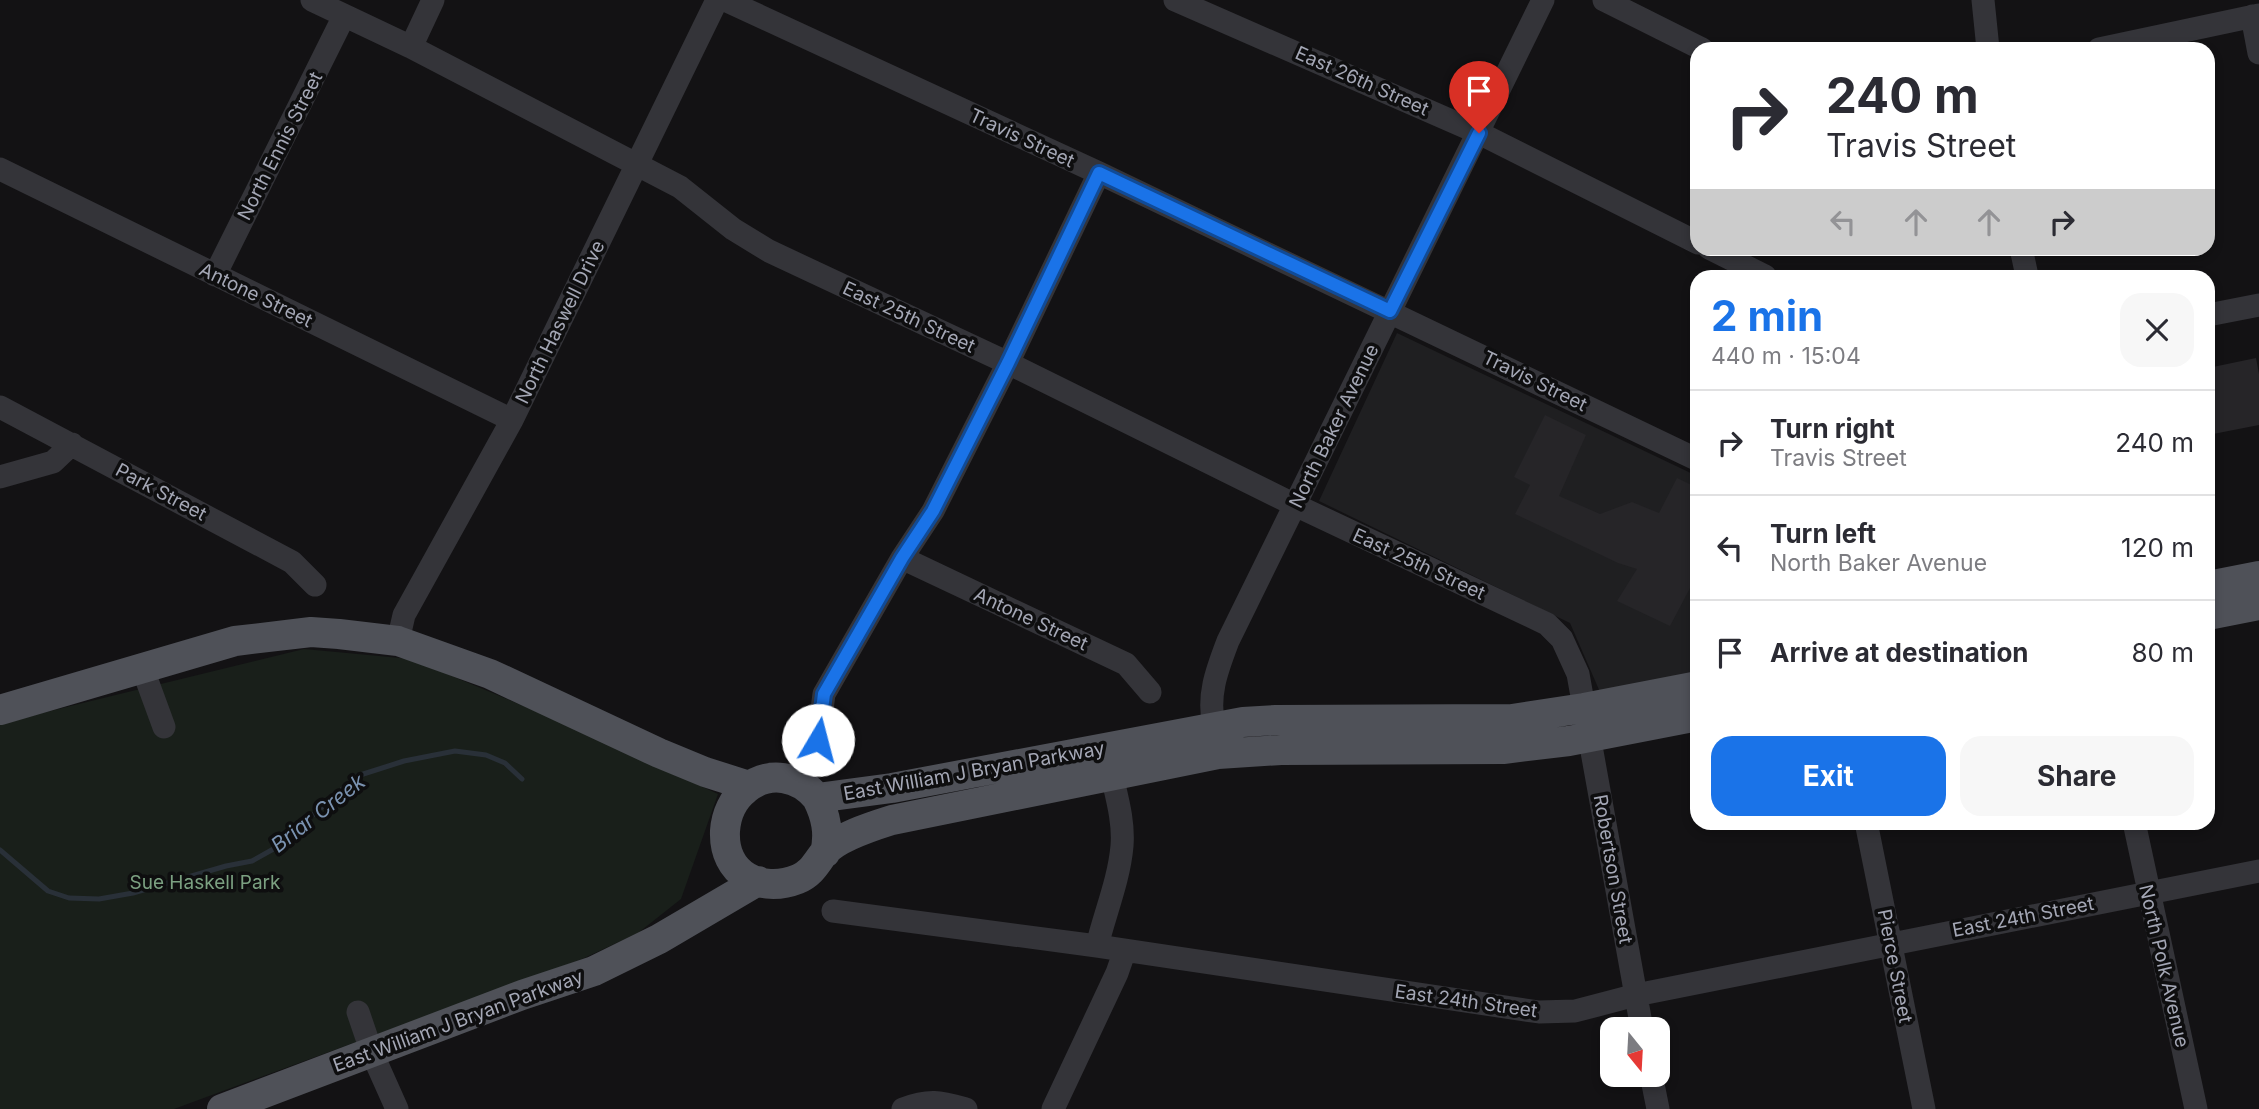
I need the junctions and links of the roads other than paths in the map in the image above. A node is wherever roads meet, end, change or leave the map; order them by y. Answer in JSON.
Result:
{"nodes":[{"id":1,"x":312,"y":0,"type":"edge"},
{"id":2,"x":433,"y":0,"type":"edge"},
{"id":3,"x":717,"y":0,"type":"edge"},
{"id":4,"x":725,"y":0,"type":"edge"},
{"id":5,"x":1175,"y":0,"type":"edge"},
{"id":6,"x":1542,"y":0,"type":"edge"},
{"id":7,"x":1604,"y":0,"type":"edge"},
{"id":8,"x":1983,"y":0,"type":"edge"},
{"id":9,"x":344,"y":16,"type":"junction"},
{"id":10,"x":2255,"y":16,"type":"edge"},
{"id":11,"x":1987,"y":42,"type":"edge"},
{"id":12,"x":2132,"y":42,"type":"edge"},
{"id":13,"x":1690,"y":43,"type":"edge"},
{"id":14,"x":411,"y":47,"type":"junction"},
{"id":15,"x":2259,"y":53,"type":"edge"},
{"id":16,"x":1479,"y":133,"type":"junction"},
{"id":17,"x":637,"y":166,"type":"junction"},
{"id":18,"x":0,"y":169,"type":"edge"},
{"id":19,"x":1099,"y":173,"type":"junction"},
{"id":20,"x":1690,"y":239,"type":"edge"},
{"id":21,"x":1725,"y":256,"type":"edge"},
{"id":22,"x":1753,"y":270,"type":"edge"},
{"id":23,"x":215,"y":275,"type":"junction"},
{"id":24,"x":2259,"y":305,"type":"edge"},
{"id":25,"x":1390,"y":311,"type":"junction"},
{"id":26,"x":2215,"y":314,"type":"edge"},
{"id":27,"x":1008,"y":363,"type":"junction"},
{"id":28,"x":0,"y":407,"type":"edge"},
{"id":29,"x":512,"y":420,"type":"junction"},
{"id":30,"x":72,"y":444,"type":"junction"},
{"id":31,"x":1690,"y":456,"type":"edge"},
{"id":32,"x":0,"y":477,"type":"edge"},
{"id":33,"x":1295,"y":505,"type":"junction"},
{"id":34,"x":902,"y":558,"type":"junction"},
{"id":35,"x":2259,"y":576,"type":"edge"},
{"id":36,"x":315,"y":585,"type":"dead end"},
{"id":37,"x":2215,"y":585,"type":"edge"},
{"id":38,"x":2259,"y":605,"type":"edge"},
{"id":39,"x":2215,"y":614,"type":"edge"},
{"id":40,"x":398,"y":641,"type":"junction"},
{"id":41,"x":142,"y":667,"type":"junction"},
{"id":42,"x":1690,"y":689,"type":"edge"},
{"id":43,"x":1150,"y":692,"type":"dead end"},
{"id":44,"x":0,"y":709,"type":"edge"},
{"id":45,"x":1690,"y":716,"type":"edge"},
{"id":46,"x":1587,"y":722,"type":"junction"},
{"id":47,"x":1213,"y":726,"type":"junction"},
{"id":48,"x":164,"y":727,"type":"dead end"},
{"id":49,"x":818,"y":740,"type":"dead end"},
{"id":50,"x":1111,"y":776,"type":"junction"},
{"id":51,"x":749,"y":786,"type":"junction"},
{"id":52,"x":817,"y":798,"type":"junction"},
{"id":53,"x":1869,"y":830,"type":"edge"},
{"id":54,"x":2136,"y":830,"type":"edge"},
{"id":55,"x":825,"y":853,"type":"junction"},
{"id":56,"x":2259,"y":871,"type":"edge"},
{"id":57,"x":758,"y":881,"type":"junction"},
{"id":58,"x":2148,"y":893,"type":"junction"},
{"id":59,"x":833,"y":911,"type":"dead end"},
{"id":60,"x":1891,"y":943,"type":"junction"},
{"id":61,"x":1097,"y":946,"type":"junction"},
{"id":62,"x":1125,"y":950,"type":"junction"},
{"id":63,"x":1636,"y":995,"type":"junction"},
{"id":64,"x":358,"y":1012,"type":"dead end"},
{"id":65,"x":1640,"y":1017,"type":"edge"},
{"id":66,"x":372,"y":1054,"type":"junction"},
{"id":67,"x":1654,"y":1087,"type":"edge"},
{"id":68,"x":222,"y":1109,"type":"edge"},
{"id":69,"x":397,"y":1109,"type":"edge"},
{"id":70,"x":903,"y":1109,"type":"edge"},
{"id":71,"x":966,"y":1109,"type":"edge"},
{"id":72,"x":1053,"y":1109,"type":"edge"},
{"id":73,"x":1658,"y":1109,"type":"edge"},
{"id":74,"x":1924,"y":1109,"type":"edge"},
{"id":75,"x":2196,"y":1109,"type":"edge"}],
"edges":[{"from":1,"to":9,"type":"street","name":"East 25th Street"},
{"from":2,"to":14,"type":"street"},
{"from":3,"to":17,"type":"street","name":"North Haswell Drive"},
{"from":4,"to":19,"type":"street","name":"Travis Street"},
{"from":5,"to":16,"type":"street","name":"East 26th Street"},
{"from":6,"to":16,"type":"street","name":"North Baker Avenue"},
{"from":7,"to":13,"type":"street"},
{"from":8,"to":11,"type":"street"},
{"from":9,"to":14,"type":"street","name":"East 25th Street"},
{"from":9,"to":23,"type":"street","name":"North Ennis Street"},
{"from":10,"to":12,"type":"street"},
{"from":10,"to":15,"type":"street"},
{"from":14,"to":17,"type":"street","name":"East 25th Street"},
{"from":16,"to":20,"type":"street","name":"East 26th Street"},
{"from":16,"to":25,"type":"street","name":"North Baker Avenue"},
{"from":17,"to":27,"type":"street","name":"East 25th Street"},
{"from":17,"to":29,"type":"street","name":"North Haswell Drive"},
{"from":18,"to":23,"type":"street","name":"Antone Street"},
{"from":19,"to":25,"type":"street","name":"Travis Street"},
{"from":19,"to":27,"type":"street"},
{"from":21,"to":22,"type":"street"},
{"from":23,"to":29,"type":"street","name":"Antone Street"},
{"from":24,"to":26,"type":"street"},
{"from":25,"to":31,"type":"street","name":"Travis Street"},
{"from":25,"to":33,"type":"street","name":"North Baker Avenue"},
{"from":27,"to":33,"type":"street","name":"East 25th Street"},
{"from":27,"to":34,"type":"street"},
{"from":28,"to":30,"type":"street","name":"Park Street"},
{"from":29,"to":40,"type":"street","name":"North Haswell Drive"},
{"from":30,"to":32,"type":"street"},
{"from":30,"to":36,"type":"street","name":"Park Street"},
{"from":33,"to":46,"type":"street","name":"East 25th Street"},
{"from":33,"to":47,"type":"street","name":"North Baker Avenue"},
{"from":34,"to":43,"type":"street","name":"Antone Street"},
{"from":34,"to":49,"type":"street"},
{"from":35,"to":37,"type":"main road"},
{"from":38,"to":39,"type":"main road"},
{"from":40,"to":41,"type":"main road"},
{"from":40,"to":51,"type":"main road"},
{"from":41,"to":44,"type":"main road"},
{"from":41,"to":48,"type":"street"},
{"from":42,"to":46,"type":"main road","name":"East William J Bryan Parkway"},
{"from":45,"to":46,"type":"main road","name":"East William J Bryan Parkway"},
{"from":46,"to":47,"type":"main road","name":"East William J Bryan Parkway"},
{"from":46,"to":50,"type":"main road","name":"East William J Bryan Parkway"},
{"from":46,"to":63,"type":"street","name":"Robertson Street"},
{"from":47,"to":52,"type":"main road","name":"East William J Bryan Parkway"},
{"from":50,"to":55,"type":"main road","name":"East William J Bryan Parkway"},
{"from":50,"to":61,"type":"street"},
{"from":51,"to":52,"type":"main road","name":"East William J Bryan Parkway"},
{"from":51,"to":57,"type":"main road"},
{"from":52,"to":55,"type":"main road"},
{"from":53,"to":60,"type":"street","name":"Pierce Street"},
{"from":54,"to":58,"type":"street","name":"North Polk Avenue"},
{"from":55,"to":57,"type":"main road","name":"East William J Bryan Parkway"},
{"from":56,"to":58,"type":"street","name":"East 24th Street"},
{"from":57,"to":66,"type":"main road","name":"East William J Bryan Parkway"},
{"from":58,"to":60,"type":"street","name":"East 24th Street"},
{"from":58,"to":75,"type":"street","name":"North Polk Avenue"},
{"from":59,"to":61,"type":"street","name":"East 24th Street"},
{"from":60,"to":63,"type":"street","name":"East 24th Street"},
{"from":60,"to":74,"type":"street","name":"Pierce Street"},
{"from":61,"to":62,"type":"street","name":"East 24th Street"},
{"from":62,"to":63,"type":"street","name":"East 24th Street"},
{"from":62,"to":72,"type":"street"},
{"from":63,"to":65,"type":"street","name":"Robertson Street"},
{"from":64,"to":66,"type":"street"},
{"from":66,"to":68,"type":"main road","name":"East William J Bryan Parkway"},
{"from":66,"to":69,"type":"street"},
{"from":67,"to":73,"type":"street"},
{"from":70,"to":71,"type":"street"}]}
